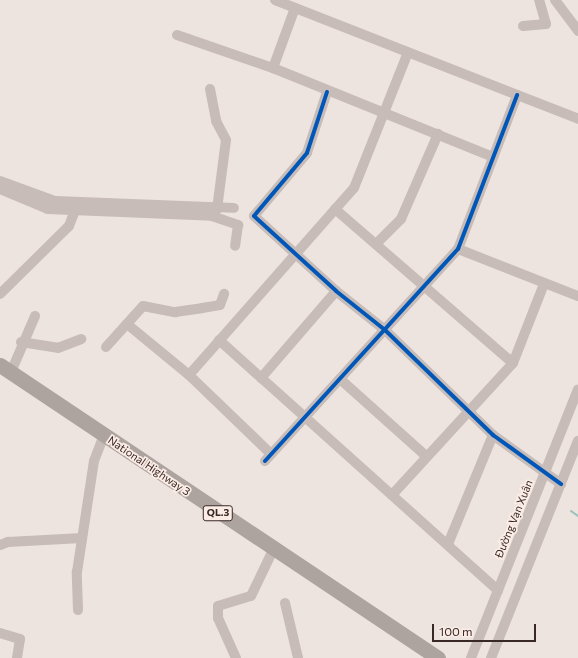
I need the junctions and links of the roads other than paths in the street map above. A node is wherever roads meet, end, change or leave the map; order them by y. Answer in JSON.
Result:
{"nodes":[{"id":1,"x":275,"y":0,"type":"edge"},
{"id":2,"x":539,"y":0,"type":"edge"},
{"id":3,"x":555,"y":0,"type":"edge"},
{"id":4,"x":295,"y":8,"type":"junction"},
{"id":5,"x":523,"y":26,"type":"dead end"},
{"id":6,"x":578,"y":31,"type":"edge"},
{"id":7,"x":178,"y":35,"type":"dead end"},
{"id":8,"x":408,"y":52,"type":"junction"},
{"id":9,"x":273,"y":68,"type":"junction"},
{"id":10,"x":210,"y":89,"type":"dead end"},
{"id":11,"x":327,"y":92,"type":"junction"},
{"id":12,"x":517,"y":95,"type":"junction"},
{"id":13,"x":385,"y":113,"type":"junction"},
{"id":14,"x":578,"y":119,"type":"edge"},
{"id":15,"x":438,"y":134,"type":"junction"},
{"id":16,"x":493,"y":158,"type":"junction"},
{"id":17,"x":1,"y":186,"type":"edge"},
{"id":18,"x":234,"y":208,"type":"dead end"},
{"id":19,"x":218,"y":209,"type":"junction"},
{"id":20,"x":335,"y":209,"type":"junction"},
{"id":21,"x":75,"y":210,"type":"junction"},
{"id":22,"x":376,"y":244,"type":"junction"},
{"id":23,"x":235,"y":246,"type":"dead end"},
{"id":24,"x":458,"y":249,"type":"junction"},
{"id":25,"x":295,"y":253,"type":"junction"},
{"id":26,"x":544,"y":284,"type":"junction"},
{"id":27,"x":422,"y":287,"type":"junction"},
{"id":28,"x":336,"y":291,"type":"junction"},
{"id":29,"x":0,"y":294,"type":"edge"},
{"id":30,"x":224,"y":294,"type":"dead end"},
{"id":31,"x":578,"y":296,"type":"edge"},
{"id":32,"x":35,"y":316,"type":"dead end"},
{"id":33,"x":127,"y":324,"type":"junction"},
{"id":34,"x":385,"y":330,"type":"junction"},
{"id":35,"x":81,"y":339,"type":"dead end"},
{"id":36,"x":219,"y":340,"type":"junction"},
{"id":37,"x":21,"y":342,"type":"junction"},
{"id":38,"x":106,"y":347,"type":"dead end"},
{"id":39,"x":513,"y":363,"type":"junction"},
{"id":40,"x":5,"y":369,"type":"edge"},
{"id":41,"x":189,"y":375,"type":"junction"},
{"id":42,"x":261,"y":378,"type":"junction"},
{"id":43,"x":340,"y":379,"type":"junction"},
{"id":44,"x":578,"y":389,"type":"edge"},
{"id":45,"x":468,"y":409,"type":"junction"},
{"id":46,"x":305,"y":416,"type":"junction"},
{"id":47,"x":104,"y":435,"type":"junction"},
{"id":48,"x":493,"y":435,"type":"junction"},
{"id":49,"x":578,"y":441,"type":"edge"},
{"id":50,"x":426,"y":456,"type":"junction"},
{"id":51,"x":544,"y":475,"type":"junction"},
{"id":52,"x":561,"y":484,"type":"junction"},
{"id":53,"x":392,"y":495,"type":"junction"},
{"id":54,"x":82,"y":538,"type":"junction"},
{"id":55,"x":448,"y":544,"type":"junction"},
{"id":56,"x":0,"y":546,"type":"edge"},
{"id":57,"x":273,"y":550,"type":"junction"},
{"id":58,"x":498,"y":590,"type":"junction"},
{"id":59,"x":285,"y":603,"type":"dead end"},
{"id":60,"x":78,"y":610,"type":"dead end"},
{"id":61,"x":0,"y":633,"type":"edge"},
{"id":62,"x":428,"y":653,"type":"edge"},
{"id":63,"x":17,"y":658,"type":"edge"},
{"id":64,"x":236,"y":658,"type":"edge"},
{"id":65,"x":298,"y":658,"type":"edge"},
{"id":66,"x":438,"y":658,"type":"edge"},
{"id":67,"x":471,"y":658,"type":"edge"},
{"id":68,"x":491,"y":658,"type":"edge"}],
"edges":[{"from":1,"to":4,"type":"street"},
{"from":2,"to":5,"type":"street"},
{"from":3,"to":6,"type":"street"},
{"from":4,"to":8,"type":"street"},
{"from":4,"to":9,"type":"street"},
{"from":7,"to":9,"type":"street"},
{"from":8,"to":12,"type":"street"},
{"from":8,"to":13,"type":"street"},
{"from":9,"to":11,"type":"street"},
{"from":10,"to":19,"type":"street"},
{"from":11,"to":13,"type":"street"},
{"from":11,"to":25,"type":"street"},
{"from":12,"to":14,"type":"street"},
{"from":12,"to":16,"type":"street"},
{"from":13,"to":15,"type":"street"},
{"from":13,"to":20,"type":"street"},
{"from":15,"to":16,"type":"street"},
{"from":15,"to":22,"type":"street"},
{"from":16,"to":24,"type":"street"},
{"from":17,"to":19,"type":"street"},
{"from":17,"to":21,"type":"street"},
{"from":18,"to":19,"type":"street"},
{"from":20,"to":22,"type":"street"},
{"from":20,"to":25,"type":"street"},
{"from":21,"to":23,"type":"street"},
{"from":21,"to":29,"type":"street"},
{"from":22,"to":27,"type":"street"},
{"from":24,"to":26,"type":"street"},
{"from":24,"to":27,"type":"street"},
{"from":25,"to":28,"type":"street"},
{"from":25,"to":36,"type":"street"},
{"from":26,"to":31,"type":"street"},
{"from":26,"to":39,"type":"street"},
{"from":27,"to":34,"type":"street"},
{"from":27,"to":39,"type":"street"},
{"from":28,"to":34,"type":"street"},
{"from":28,"to":42,"type":"street"},
{"from":30,"to":33,"type":"street"},
{"from":32,"to":37,"type":"street"},
{"from":33,"to":38,"type":"street"},
{"from":33,"to":41,"type":"street"},
{"from":34,"to":43,"type":"street"},
{"from":34,"to":45,"type":"street"},
{"from":35,"to":37,"type":"street"},
{"from":36,"to":41,"type":"street"},
{"from":36,"to":42,"type":"street"},
{"from":37,"to":40,"type":"street"},
{"from":39,"to":45,"type":"street"},
{"from":40,"to":47,"type":"highway","name":"National Highway 3","number":"QL.3"},
{"from":41,"to":46,"type":"street"},
{"from":42,"to":46,"type":"street"},
{"from":43,"to":46,"type":"street"},
{"from":43,"to":50,"type":"street"},
{"from":44,"to":51,"type":"street","name":"Đường Vạn Xuân"},
{"from":45,"to":48,"type":"street"},
{"from":45,"to":50,"type":"street"},
{"from":46,"to":53,"type":"street"},
{"from":47,"to":54,"type":"street"},
{"from":47,"to":57,"type":"highway","name":"National Highway 3","number":"QL.3"},
{"from":48,"to":51,"type":"street"},
{"from":48,"to":55,"type":"street"},
{"from":49,"to":52,"type":"street"},
{"from":50,"to":53,"type":"street"},
{"from":51,"to":52,"type":"street"},
{"from":51,"to":58,"type":"street","name":"Đường Vạn Xuân"},
{"from":52,"to":68,"type":"street"},
{"from":53,"to":55,"type":"street"},
{"from":54,"to":56,"type":"street"},
{"from":54,"to":60,"type":"street"},
{"from":55,"to":58,"type":"street"},
{"from":57,"to":62,"type":"highway","name":"National Highway 3","number":"QL.3"},
{"from":57,"to":64,"type":"street"},
{"from":58,"to":67,"type":"street","name":"Đường Vạn Xuân"},
{"from":59,"to":65,"type":"street"},
{"from":61,"to":63,"type":"street"},
{"from":62,"to":66,"type":"highway","name":"National Highway 3","number":"QL.3"}]}
